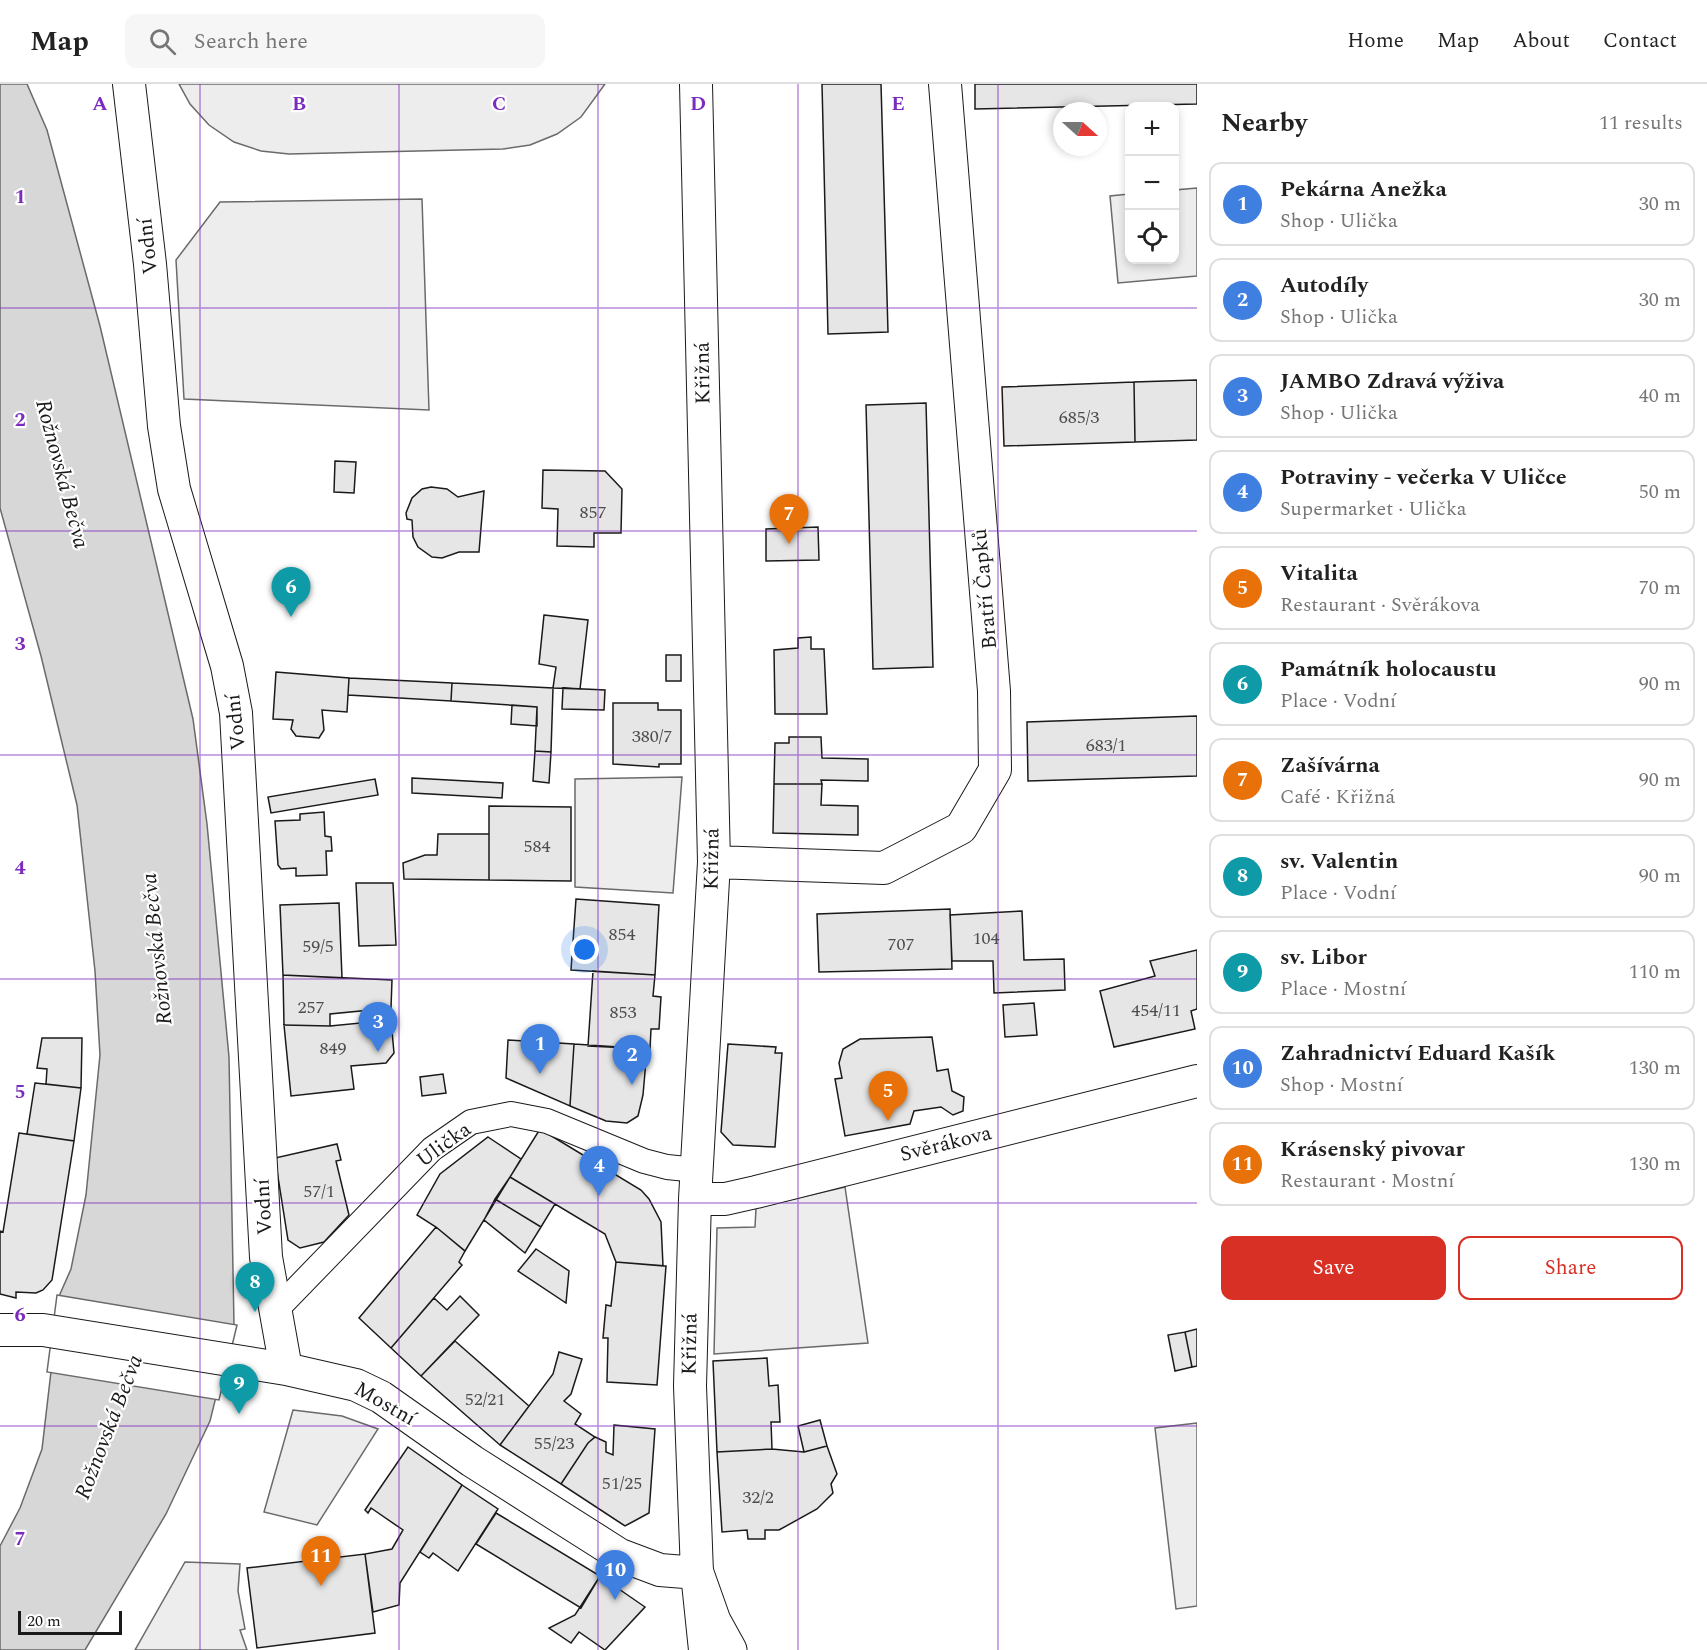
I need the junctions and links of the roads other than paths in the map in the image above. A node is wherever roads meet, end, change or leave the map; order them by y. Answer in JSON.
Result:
{"nodes":[{"id":1,"x":129,"y":84,"type":"edge"},
{"id":2,"x":696,"y":84,"type":"edge"},
{"id":3,"x":945,"y":84,"type":"edge"},
{"id":4,"x":714,"y":862,"type":"junction"},
{"id":5,"x":1197,"y":1081,"type":"edge"},
{"id":6,"x":696,"y":1185,"type":"junction"},
{"id":7,"x":277,"y":1310,"type":"junction"},
{"id":8,"x":0,"y":1330,"type":"edge"},
{"id":9,"x":286,"y":1369,"type":"junction"},
{"id":10,"x":697,"y":1573,"type":"junction"},
{"id":11,"x":708,"y":1646,"type":"edge"}],
"edges":[{"from":1,"to":7,"type":"street","name":"Vodní"},
{"from":2,"to":4,"type":"street","name":"Křižná"},
{"from":3,"to":4,"type":"street","name":"Bratří Čapků"},
{"from":4,"to":6,"type":"street","name":"Křižná"},
{"from":5,"to":6,"type":"street","name":"Svěrákova"},
{"from":6,"to":7,"type":"street","name":"Ulička"},
{"from":6,"to":10,"type":"street","name":"Křižná"},
{"from":7,"to":9,"type":"street","name":"Vodní"},
{"from":8,"to":9,"type":"street","name":"Mostní"},
{"from":9,"to":10,"type":"street","name":"Mostní"},
{"from":10,"to":11,"type":"main road"}]}
